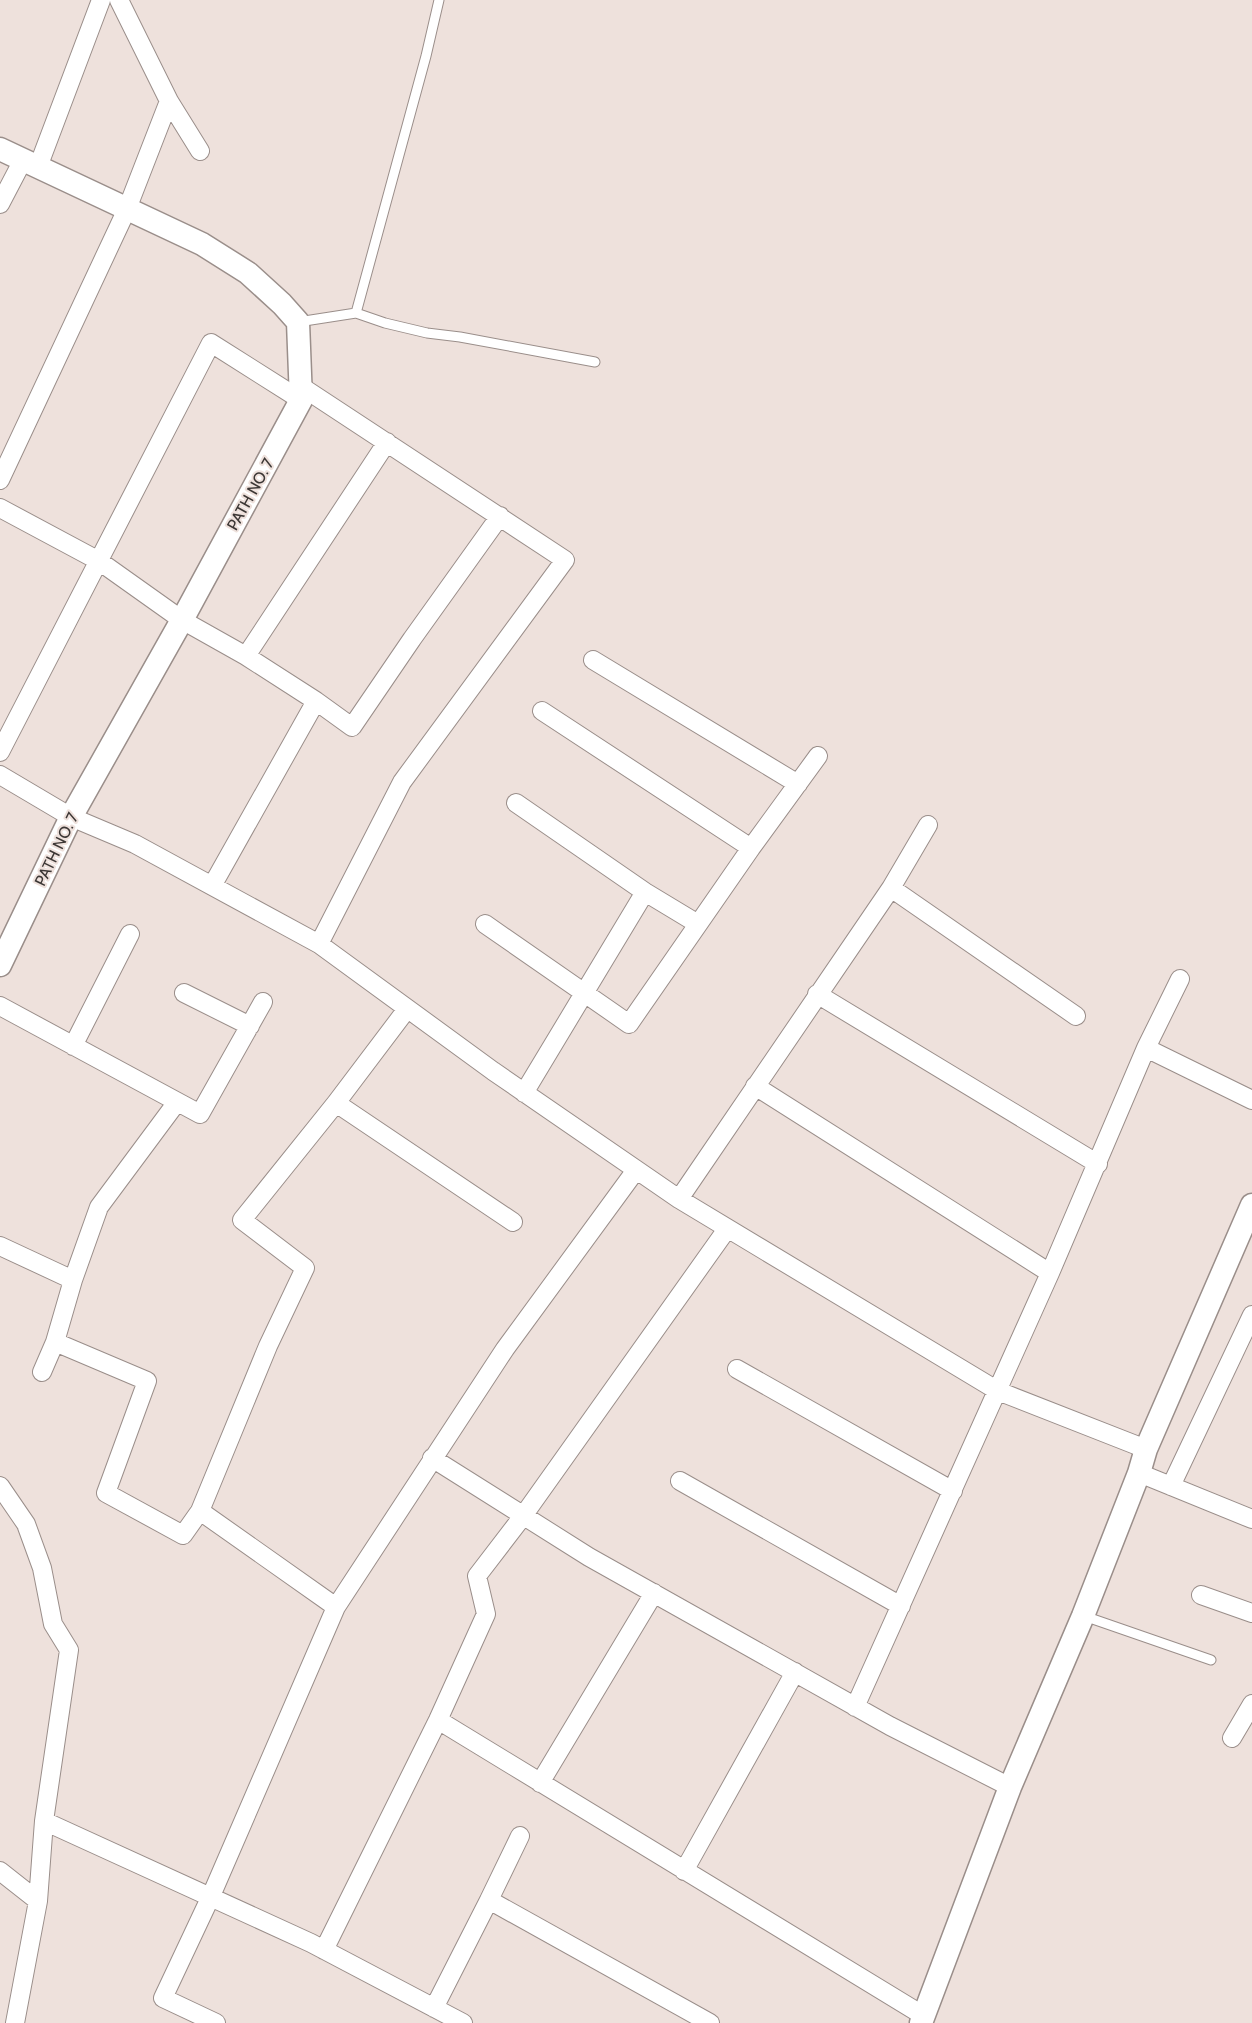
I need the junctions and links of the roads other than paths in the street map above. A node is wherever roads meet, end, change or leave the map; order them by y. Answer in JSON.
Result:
{"nodes":[{"id":1,"x":101,"y":0,"type":"edge"},
{"id":2,"x":119,"y":0,"type":"edge"},
{"id":3,"x":439,"y":0,"type":"edge"},
{"id":4,"x":169,"y":101,"type":"junction"},
{"id":5,"x":0,"y":149,"type":"edge"},
{"id":6,"x":200,"y":151,"type":"dead end"},
{"id":7,"x":31,"y":164,"type":"junction"},
{"id":8,"x":0,"y":204,"type":"edge"},
{"id":9,"x":127,"y":209,"type":"junction"},
{"id":10,"x":356,"y":313,"type":"junction"},
{"id":11,"x":298,"y":322,"type":"junction"},
{"id":12,"x":595,"y":362,"type":"dead end"},
{"id":13,"x":302,"y":394,"type":"junction"},
{"id":14,"x":387,"y":442,"type":"junction"},
{"id":15,"x":0,"y":480,"type":"edge"},
{"id":16,"x":0,"y":508,"type":"edge"},
{"id":17,"x":500,"y":516,"type":"junction"},
{"id":18,"x":99,"y":560,"type":"junction"},
{"id":19,"x":182,"y":620,"type":"junction"},
{"id":20,"x":246,"y":656,"type":"junction"},
{"id":21,"x":592,"y":660,"type":"dead end"},
{"id":22,"x":316,"y":701,"type":"junction"},
{"id":23,"x":542,"y":711,"type":"dead end"},
{"id":24,"x":0,"y":752,"type":"edge"},
{"id":25,"x":818,"y":756,"type":"dead end"},
{"id":26,"x":0,"y":774,"type":"edge"},
{"id":27,"x":798,"y":784,"type":"junction"},
{"id":28,"x":516,"y":803,"type":"dead end"},
{"id":29,"x":71,"y":817,"type":"junction"},
{"id":30,"x":928,"y":825,"type":"dead end"},
{"id":31,"x":751,"y":848,"type":"junction"},
{"id":32,"x":212,"y":886,"type":"junction"},
{"id":33,"x":891,"y":888,"type":"junction"},
{"id":34,"x":646,"y":892,"type":"junction"},
{"id":35,"x":485,"y":924,"type":"dead end"},
{"id":36,"x":698,"y":924,"type":"junction"},
{"id":37,"x":130,"y":934,"type":"dead end"},
{"id":38,"x":319,"y":944,"type":"junction"},
{"id":39,"x":0,"y":965,"type":"edge"},
{"id":40,"x":1180,"y":979,"type":"dead end"},
{"id":41,"x":583,"y":992,"type":"junction"},
{"id":42,"x":184,"y":993,"type":"dead end"},
{"id":43,"x":817,"y":994,"type":"junction"},
{"id":44,"x":263,"y":1002,"type":"dead end"},
{"id":45,"x":0,"y":1006,"type":"edge"},
{"id":46,"x":407,"y":1009,"type":"junction"},
{"id":47,"x":1076,"y":1016,"type":"dead end"},
{"id":48,"x":250,"y":1026,"type":"junction"},
{"id":49,"x":72,"y":1046,"type":"junction"},
{"id":50,"x":1146,"y":1048,"type":"junction"},
{"id":51,"x":755,"y":1086,"type":"junction"},
{"id":52,"x":524,"y":1093,"type":"junction"},
{"id":53,"x":1252,"y":1100,"type":"edge"},
{"id":54,"x":177,"y":1102,"type":"junction"},
{"id":55,"x":336,"y":1103,"type":"junction"},
{"id":56,"x":1098,"y":1164,"type":"junction"},
{"id":57,"x":636,"y":1170,"type":"junction"},
{"id":58,"x":679,"y":1199,"type":"junction"},
{"id":59,"x":1252,"y":1205,"type":"edge"},
{"id":60,"x":513,"y":1222,"type":"dead end"},
{"id":61,"x":727,"y":1229,"type":"junction"},
{"id":62,"x":0,"y":1246,"type":"edge"},
{"id":63,"x":1050,"y":1273,"type":"junction"},
{"id":64,"x":74,"y":1280,"type":"junction"},
{"id":65,"x":1252,"y":1315,"type":"edge"},
{"id":66,"x":55,"y":1342,"type":"junction"},
{"id":67,"x":738,"y":1369,"type":"dead end"},
{"id":68,"x":42,"y":1372,"type":"dead end"},
{"id":69,"x":998,"y":1391,"type":"junction"},
{"id":70,"x":1146,"y":1449,"type":"junction"},
{"id":71,"x":432,"y":1458,"type":"junction"},
{"id":72,"x":1139,"y":1473,"type":"junction"},
{"id":73,"x":680,"y":1481,"type":"dead end"},
{"id":74,"x":0,"y":1486,"type":"edge"},
{"id":75,"x":1171,"y":1486,"type":"junction"},
{"id":76,"x":953,"y":1491,"type":"junction"},
{"id":77,"x":200,"y":1511,"type":"junction"},
{"id":78,"x":523,"y":1516,"type":"junction"},
{"id":79,"x":1252,"y":1519,"type":"edge"},
{"id":80,"x":654,"y":1593,"type":"junction"},
{"id":81,"x":1201,"y":1595,"type":"dead end"},
{"id":82,"x":901,"y":1606,"type":"junction"},
{"id":83,"x":336,"y":1607,"type":"junction"},
{"id":84,"x":1252,"y":1613,"type":"edge"},
{"id":85,"x":1083,"y":1616,"type":"junction"},
{"id":86,"x":1211,"y":1660,"type":"dead end"},
{"id":87,"x":795,"y":1672,"type":"junction"},
{"id":88,"x":1252,"y":1704,"type":"edge"},
{"id":89,"x":856,"y":1707,"type":"junction"},
{"id":90,"x":438,"y":1720,"type":"junction"},
{"id":91,"x":1232,"y":1738,"type":"dead end"},
{"id":92,"x":540,"y":1782,"type":"junction"},
{"id":93,"x":1010,"y":1787,"type":"junction"},
{"id":94,"x":44,"y":1821,"type":"junction"},
{"id":95,"x":520,"y":1836,"type":"dead end"},
{"id":96,"x":0,"y":1871,"type":"edge"},
{"id":97,"x":684,"y":1871,"type":"junction"},
{"id":98,"x":211,"y":1896,"type":"junction"},
{"id":99,"x":489,"y":1900,"type":"junction"},
{"id":100,"x":38,"y":1901,"type":"junction"},
{"id":101,"x":324,"y":1950,"type":"junction"},
{"id":102,"x":434,"y":2008,"type":"junction"},
{"id":103,"x":922,"y":2019,"type":"edge"},
{"id":104,"x":16,"y":2023,"type":"edge"},
{"id":105,"x":216,"y":2023,"type":"edge"},
{"id":106,"x":463,"y":2023,"type":"edge"},
{"id":107,"x":710,"y":2023,"type":"edge"}],
"edges":[{"from":1,"to":7,"type":"street"},
{"from":2,"to":4,"type":"street"},
{"from":3,"to":10,"type":"lane"},
{"from":4,"to":6,"type":"street"},
{"from":4,"to":9,"type":"street"},
{"from":5,"to":7,"type":"street"},
{"from":7,"to":8,"type":"street"},
{"from":7,"to":9,"type":"street"},
{"from":9,"to":11,"type":"street"},
{"from":9,"to":15,"type":"street"},
{"from":10,"to":11,"type":"lane"},
{"from":10,"to":12,"type":"lane"},
{"from":11,"to":13,"type":"street"},
{"from":13,"to":14,"type":"street"},
{"from":13,"to":18,"type":"street"},
{"from":13,"to":19,"type":"street","name":"PATH NO. 7"},
{"from":14,"to":17,"type":"street"},
{"from":14,"to":20,"type":"street"},
{"from":16,"to":18,"type":"street"},
{"from":17,"to":22,"type":"street"},
{"from":17,"to":38,"type":"street"},
{"from":18,"to":19,"type":"street"},
{"from":18,"to":24,"type":"street"},
{"from":19,"to":20,"type":"street"},
{"from":19,"to":29,"type":"street","name":"PATH NO. 7"},
{"from":20,"to":22,"type":"street"},
{"from":21,"to":27,"type":"street"},
{"from":22,"to":32,"type":"street"},
{"from":23,"to":31,"type":"street"},
{"from":25,"to":27,"type":"street"},
{"from":26,"to":29,"type":"street"},
{"from":27,"to":31,"type":"street"},
{"from":28,"to":34,"type":"street"},
{"from":29,"to":32,"type":"street"},
{"from":29,"to":39,"type":"street","name":"PATH NO. 7"},
{"from":30,"to":33,"type":"street"},
{"from":31,"to":36,"type":"street"},
{"from":32,"to":38,"type":"street"},
{"from":33,"to":43,"type":"street"},
{"from":33,"to":47,"type":"street"},
{"from":34,"to":36,"type":"street"},
{"from":34,"to":41,"type":"street"},
{"from":35,"to":41,"type":"street"},
{"from":36,"to":41,"type":"street"},
{"from":37,"to":49,"type":"street"},
{"from":38,"to":46,"type":"street"},
{"from":40,"to":50,"type":"street"},
{"from":41,"to":52,"type":"street"},
{"from":42,"to":48,"type":"street"},
{"from":43,"to":51,"type":"street"},
{"from":43,"to":56,"type":"street"},
{"from":44,"to":48,"type":"street"},
{"from":45,"to":49,"type":"street"},
{"from":46,"to":52,"type":"street"},
{"from":46,"to":55,"type":"street"},
{"from":48,"to":54,"type":"street"},
{"from":49,"to":54,"type":"street"},
{"from":50,"to":53,"type":"street"},
{"from":50,"to":56,"type":"street"},
{"from":51,"to":58,"type":"street"},
{"from":51,"to":63,"type":"street"},
{"from":52,"to":57,"type":"street"},
{"from":54,"to":64,"type":"street"},
{"from":55,"to":60,"type":"street"},
{"from":55,"to":77,"type":"street"},
{"from":56,"to":63,"type":"street"},
{"from":57,"to":58,"type":"street"},
{"from":57,"to":71,"type":"street"},
{"from":58,"to":61,"type":"street"},
{"from":59,"to":70,"type":"street"},
{"from":61,"to":69,"type":"street"},
{"from":61,"to":78,"type":"street"},
{"from":62,"to":64,"type":"street"},
{"from":63,"to":69,"type":"street"},
{"from":64,"to":66,"type":"street"},
{"from":65,"to":75,"type":"street"},
{"from":66,"to":68,"type":"street"},
{"from":66,"to":77,"type":"street"},
{"from":67,"to":76,"type":"street"},
{"from":69,"to":70,"type":"street"},
{"from":69,"to":76,"type":"street"},
{"from":70,"to":72,"type":"street"},
{"from":71,"to":78,"type":"street"},
{"from":71,"to":83,"type":"street"},
{"from":72,"to":75,"type":"street"},
{"from":72,"to":85,"type":"street"},
{"from":73,"to":82,"type":"street"},
{"from":74,"to":94,"type":"street"},
{"from":75,"to":79,"type":"street"},
{"from":76,"to":82,"type":"street"},
{"from":77,"to":83,"type":"street"},
{"from":78,"to":80,"type":"street"},
{"from":78,"to":90,"type":"street"},
{"from":80,"to":87,"type":"street"},
{"from":80,"to":92,"type":"street"},
{"from":81,"to":84,"type":"street"},
{"from":82,"to":89,"type":"street"},
{"from":83,"to":98,"type":"street"},
{"from":85,"to":86,"type":"lane"},
{"from":85,"to":93,"type":"street"},
{"from":87,"to":89,"type":"street"},
{"from":87,"to":97,"type":"street"},
{"from":88,"to":91,"type":"street"},
{"from":89,"to":93,"type":"street"},
{"from":90,"to":92,"type":"street"},
{"from":90,"to":101,"type":"street"},
{"from":92,"to":97,"type":"street"},
{"from":93,"to":103,"type":"street"},
{"from":94,"to":98,"type":"street"},
{"from":94,"to":100,"type":"street"},
{"from":95,"to":99,"type":"street"},
{"from":96,"to":100,"type":"street"},
{"from":97,"to":103,"type":"street"},
{"from":98,"to":101,"type":"street"},
{"from":98,"to":105,"type":"street"},
{"from":99,"to":102,"type":"street"},
{"from":99,"to":107,"type":"street"},
{"from":100,"to":104,"type":"street"},
{"from":101,"to":102,"type":"street"},
{"from":102,"to":106,"type":"street"}]}
